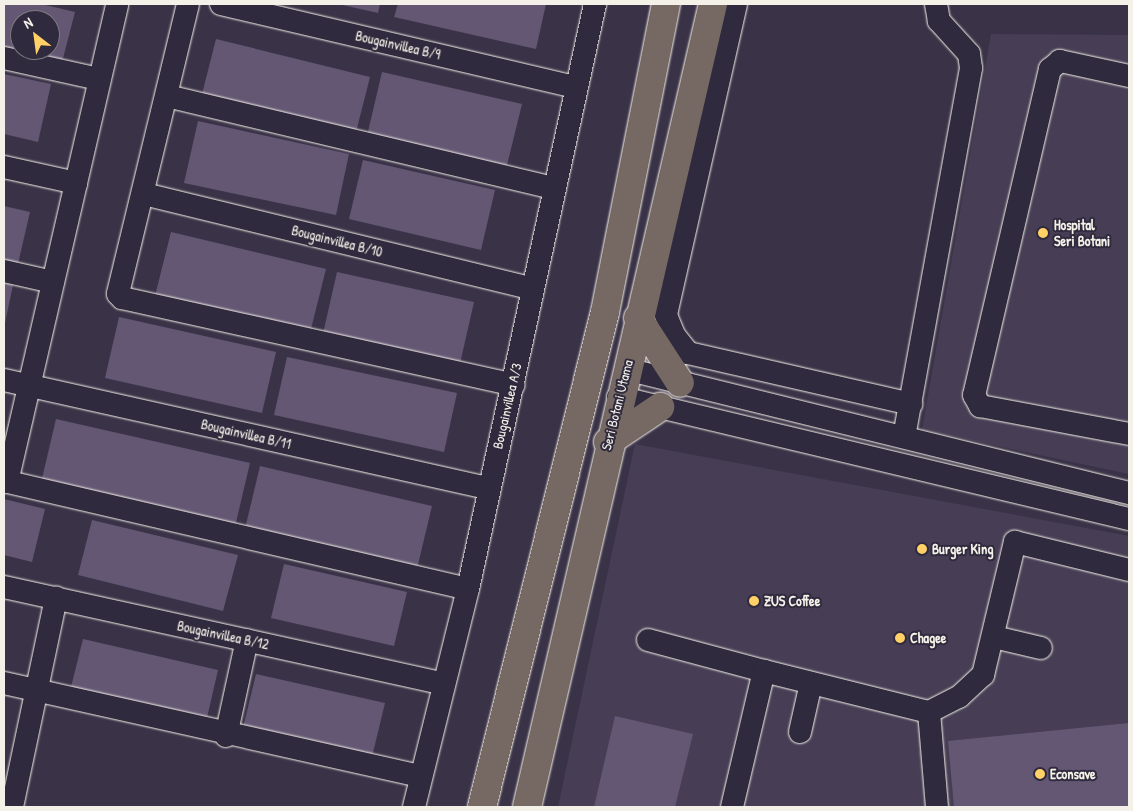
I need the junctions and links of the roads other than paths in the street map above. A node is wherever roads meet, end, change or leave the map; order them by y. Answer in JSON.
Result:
{"nodes":[{"id":1,"x":117,"y":4,"type":"edge"},
{"id":2,"x":188,"y":4,"type":"edge"},
{"id":3,"x":221,"y":4,"type":"edge"},
{"id":4,"x":595,"y":4,"type":"edge"},
{"id":5,"x":666,"y":4,"type":"edge"},
{"id":6,"x":713,"y":4,"type":"edge"},
{"id":7,"x":736,"y":4,"type":"edge"},
{"id":8,"x":936,"y":4,"type":"edge"},
{"id":9,"x":4,"y":58,"type":"edge"},
{"id":10,"x":1129,"y":76,"type":"edge"},
{"id":11,"x":100,"y":79,"type":"junction"},
{"id":12,"x":574,"y":87,"type":"junction"},
{"id":13,"x":166,"y":96,"type":"junction"},
{"id":14,"x":4,"y":167,"type":"edge"},
{"id":15,"x":76,"y":183,"type":"junction"},
{"id":16,"x":554,"y":188,"type":"junction"},
{"id":17,"x":144,"y":194,"type":"junction"},
{"id":18,"x":4,"y":271,"type":"edge"},
{"id":19,"x":53,"y":282,"type":"junction"},
{"id":20,"x":530,"y":288,"type":"junction"},
{"id":21,"x":638,"y":318,"type":"junction"},
{"id":22,"x":4,"y":380,"type":"edge"},
{"id":23,"x":605,"y":380,"type":"junction"},
{"id":24,"x":680,"y":382,"type":"junction"},
{"id":25,"x":513,"y":385,"type":"junction"},
{"id":26,"x":29,"y":386,"type":"junction"},
{"id":27,"x":912,"y":404,"type":"junction"},
{"id":28,"x":660,"y":407,"type":"junction"},
{"id":29,"x":1129,"y":434,"type":"edge"},
{"id":30,"x":904,"y":437,"type":"junction"},
{"id":31,"x":608,"y":442,"type":"junction"},
{"id":32,"x":6,"y":481,"type":"edge"},
{"id":33,"x":488,"y":488,"type":"junction"},
{"id":34,"x":1129,"y":494,"type":"edge"},
{"id":35,"x":1129,"y":519,"type":"edge"},
{"id":36,"x":1129,"y":570,"type":"edge"},
{"id":37,"x":4,"y":587,"type":"edge"},
{"id":38,"x":468,"y":589,"type":"junction"},
{"id":39,"x":56,"y":598,"type":"junction"},
{"id":40,"x":994,"y":637,"type":"junction"},
{"id":41,"x":246,"y":640,"type":"junction"},
{"id":42,"x":648,"y":640,"type":"dead end"},
{"id":43,"x":1041,"y":648,"type":"dead end"},
{"id":44,"x":764,"y":671,"type":"junction"},
{"id":45,"x":4,"y":683,"type":"edge"},
{"id":46,"x":442,"y":683,"type":"junction"},
{"id":47,"x":811,"y":683,"type":"junction"},
{"id":48,"x":35,"y":691,"type":"junction"},
{"id":49,"x":929,"y":712,"type":"junction"},
{"id":50,"x":800,"y":732,"type":"dead end"},
{"id":51,"x":226,"y":736,"type":"junction"},
{"id":52,"x":420,"y":776,"type":"junction"},
{"id":53,"x":10,"y":796,"type":"edge"},
{"id":54,"x":414,"y":807,"type":"edge"},
{"id":55,"x":482,"y":807,"type":"edge"},
{"id":56,"x":527,"y":807,"type":"edge"},
{"id":57,"x":732,"y":807,"type":"edge"},
{"id":58,"x":937,"y":807,"type":"edge"}],
"edges":[{"from":1,"to":11,"type":"street"},
{"from":2,"to":13,"type":"street"},
{"from":3,"to":12,"type":"street","name":"Bougainvillea B/9"},
{"from":4,"to":12,"type":"street","name":"Bougainvillea A/3"},
{"from":5,"to":23,"type":"main road","name":"Seri Botani Utama"},
{"from":6,"to":21,"type":"main road","name":"Seri Botani Utama"},
{"from":7,"to":27,"type":"street"},
{"from":8,"to":27,"type":"street"},
{"from":9,"to":11,"type":"street"},
{"from":10,"to":29,"type":"street"},
{"from":11,"to":15,"type":"street"},
{"from":12,"to":16,"type":"street","name":"Bougainvillea A/3"},
{"from":13,"to":16,"type":"street"},
{"from":13,"to":17,"type":"street"},
{"from":14,"to":15,"type":"street"},
{"from":15,"to":19,"type":"street"},
{"from":16,"to":20,"type":"street","name":"Bougainvillea A/3"},
{"from":17,"to":20,"type":"street","name":"Bougainvillea B/10"},
{"from":17,"to":25,"type":"street"},
{"from":18,"to":19,"type":"street"},
{"from":19,"to":26,"type":"street"},
{"from":20,"to":25,"type":"street","name":"Bougainvillea A/3"},
{"from":21,"to":23,"type":"main road","name":"Seri Botani Utama"},
{"from":21,"to":24,"type":"main road"},
{"from":22,"to":26,"type":"street","name":"Bougainvillea B/11"},
{"from":23,"to":24,"type":"street"},
{"from":23,"to":28,"type":"street"},
{"from":23,"to":31,"type":"main road","name":"Seri Botani Utama"},
{"from":23,"to":55,"type":"main road","name":"Seri Botani Utama"},
{"from":24,"to":30,"type":"street"},
{"from":25,"to":33,"type":"street","name":"Bougainvillea A/3"},
{"from":26,"to":32,"type":"street"},
{"from":26,"to":33,"type":"street","name":"Bougainvillea B/11"},
{"from":27,"to":30,"type":"street"},
{"from":28,"to":31,"type":"main road"},
{"from":28,"to":35,"type":"street"},
{"from":30,"to":34,"type":"street"},
{"from":31,"to":56,"type":"main road","name":"Seri Botani Utama"},
{"from":32,"to":38,"type":"street"},
{"from":33,"to":38,"type":"street","name":"Bougainvillea A/3"},
{"from":36,"to":40,"type":"street"},
{"from":37,"to":39,"type":"street","name":"Bougainvillea B/12"},
{"from":38,"to":46,"type":"street","name":"Bougainvillea A/3"},
{"from":39,"to":41,"type":"street","name":"Bougainvillea B/12"},
{"from":39,"to":48,"type":"street"},
{"from":40,"to":43,"type":"street"},
{"from":40,"to":49,"type":"street"},
{"from":41,"to":46,"type":"street","name":"Bougainvillea B/12"},
{"from":41,"to":51,"type":"street"},
{"from":42,"to":44,"type":"street"},
{"from":44,"to":47,"type":"street"},
{"from":44,"to":57,"type":"street"},
{"from":45,"to":48,"type":"street"},
{"from":46,"to":52,"type":"street","name":"Bougainvillea A/3"},
{"from":47,"to":49,"type":"street"},
{"from":47,"to":50,"type":"street"},
{"from":48,"to":51,"type":"street"},
{"from":48,"to":53,"type":"street"},
{"from":49,"to":58,"type":"street"},
{"from":51,"to":52,"type":"street"},
{"from":52,"to":54,"type":"street","name":"Bougainvillea A/3"}]}
